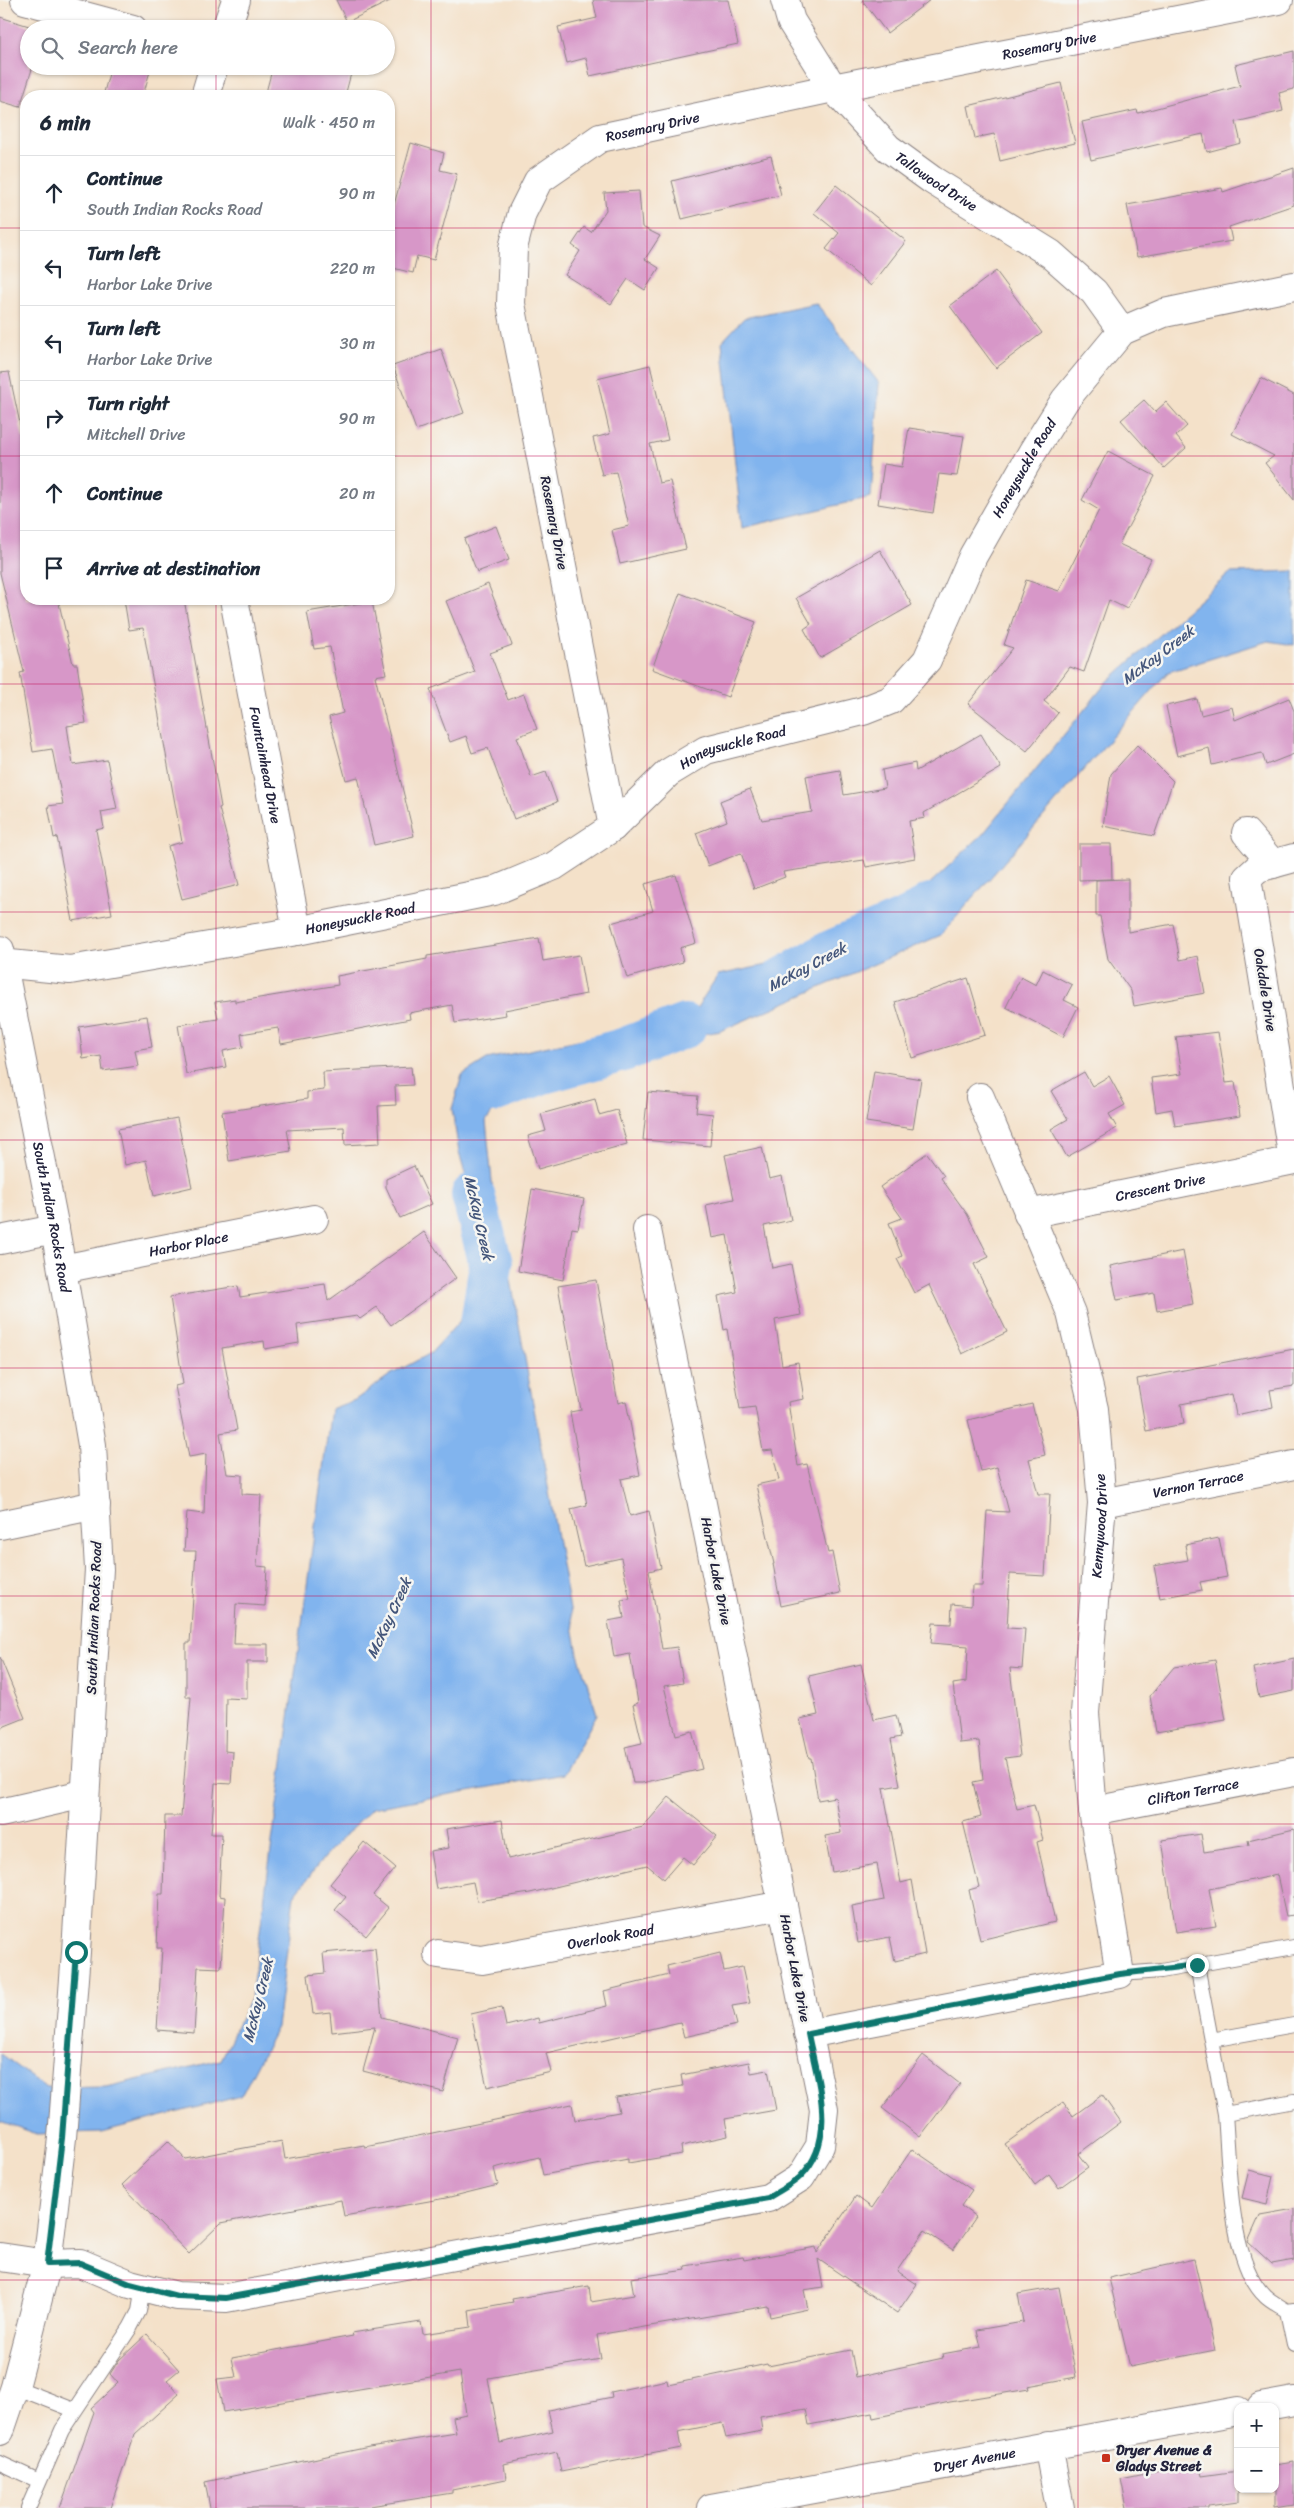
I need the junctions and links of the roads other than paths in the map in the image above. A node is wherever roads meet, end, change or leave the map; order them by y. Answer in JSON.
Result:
{"nodes":[{"id":1,"x":25,"y":0,"type":"edge"},
{"id":2,"x":236,"y":0,"type":"edge"},
{"id":3,"x":785,"y":0,"type":"edge"},
{"id":4,"x":1279,"y":0,"type":"edge"},
{"id":5,"x":100,"y":20,"type":"edge"},
{"id":6,"x":229,"y":20,"type":"edge"},
{"id":7,"x":211,"y":75,"type":"edge"},
{"id":8,"x":833,"y":88,"type":"junction"},
{"id":9,"x":207,"y":90,"type":"edge"},
{"id":10,"x":1293,"y":288,"type":"edge"},
{"id":11,"x":1122,"y":331,"type":"junction"},
{"id":12,"x":235,"y":605,"type":"edge"},
{"id":13,"x":613,"y":826,"type":"junction"},
{"id":14,"x":1246,"y":832,"type":"dead end"},
{"id":15,"x":1284,"y":861,"type":"edge"},
{"id":16,"x":297,"y":931,"type":"junction"},
{"id":17,"x":1,"y":959,"type":"edge"},
{"id":18,"x":980,"y":1097,"type":"dead end"},
{"id":19,"x":1294,"y":1160,"type":"edge"},
{"id":20,"x":1028,"y":1214,"type":"junction"},
{"id":21,"x":314,"y":1219,"type":"dead end"},
{"id":22,"x":55,"y":1229,"type":"junction"},
{"id":23,"x":647,"y":1230,"type":"dead end"},
{"id":24,"x":0,"y":1240,"type":"edge"},
{"id":25,"x":62,"y":1269,"type":"junction"},
{"id":26,"x":1294,"y":1465,"type":"edge"},
{"id":27,"x":1102,"y":1503,"type":"junction"},
{"id":28,"x":96,"y":1505,"type":"junction"},
{"id":29,"x":0,"y":1525,"type":"edge"},
{"id":30,"x":1294,"y":1772,"type":"edge"},
{"id":31,"x":84,"y":1794,"type":"junction"},
{"id":32,"x":1093,"y":1811,"type":"junction"},
{"id":33,"x":0,"y":1813,"type":"edge"},
{"id":34,"x":783,"y":1904,"type":"junction"},
{"id":35,"x":1294,"y":1947,"type":"edge"},
{"id":36,"x":438,"y":1954,"type":"dead end"},
{"id":37,"x":1197,"y":1965,"type":"junction"},
{"id":38,"x":1120,"y":1974,"type":"junction"},
{"id":39,"x":1294,"y":2025,"type":"edge"},
{"id":40,"x":808,"y":2034,"type":"junction"},
{"id":41,"x":1211,"y":2040,"type":"junction"},
{"id":42,"x":1294,"y":2100,"type":"edge"},
{"id":43,"x":1225,"y":2114,"type":"junction"},
{"id":44,"x":0,"y":2257,"type":"edge"},
{"id":45,"x":47,"y":2264,"type":"junction"},
{"id":46,"x":143,"y":2287,"type":"junction"},
{"id":47,"x":1291,"y":2310,"type":"edge"},
{"id":48,"x":1294,"y":2344,"type":"edge"},
{"id":49,"x":15,"y":2387,"type":"junction"},
{"id":50,"x":1294,"y":2401,"type":"edge"},
{"id":51,"x":1279,"y":2404,"type":"edge"},
{"id":52,"x":74,"y":2410,"type":"junction"},
{"id":53,"x":1234,"y":2412,"type":"edge"},
{"id":54,"x":0,"y":2431,"type":"edge"},
{"id":55,"x":1048,"y":2445,"type":"junction"},
{"id":56,"x":0,"y":2463,"type":"edge"},
{"id":57,"x":39,"y":2481,"type":"junction"},
{"id":58,"x":28,"y":2508,"type":"edge"},
{"id":59,"x":711,"y":2508,"type":"edge"},
{"id":60,"x":1060,"y":2508,"type":"edge"}],
"edges":[{"from":1,"to":5,"type":"street"},
{"from":2,"to":6,"type":"street"},
{"from":3,"to":8,"type":"street","name":"Tallowood Drive"},
{"from":4,"to":8,"type":"street","name":"Rosemary Drive"},
{"from":7,"to":9,"type":"street"},
{"from":8,"to":11,"type":"street","name":"Tallowood Drive"},
{"from":8,"to":13,"type":"street","name":"Rosemary Drive"},
{"from":10,"to":11,"type":"street","name":"Honeysuckle Road"},
{"from":11,"to":13,"type":"street","name":"Honeysuckle Road"},
{"from":12,"to":16,"type":"street","name":"Fountainhead Drive"},
{"from":13,"to":16,"type":"street","name":"Honeysuckle Road"},
{"from":14,"to":15,"type":"street"},
{"from":15,"to":19,"type":"street","name":"Oakdale Drive"},
{"from":16,"to":17,"type":"street","name":"Honeysuckle Road"},
{"from":17,"to":22,"type":"street","name":"South Indian Rocks Road"},
{"from":18,"to":20,"type":"street","name":"Kennywood Drive"},
{"from":19,"to":20,"type":"street","name":"Crescent Drive"},
{"from":20,"to":27,"type":"street","name":"Kennywood Drive"},
{"from":21,"to":25,"type":"street","name":"Harbor Place"},
{"from":22,"to":24,"type":"street"},
{"from":22,"to":25,"type":"street","name":"South Indian Rocks Road"},
{"from":23,"to":34,"type":"street","name":"Harbor Lake Drive"},
{"from":25,"to":28,"type":"street","name":"South Indian Rocks Road"},
{"from":26,"to":27,"type":"street","name":"Vernon Terrace"},
{"from":27,"to":32,"type":"street","name":"Kennywood Drive"},
{"from":28,"to":29,"type":"street"},
{"from":28,"to":31,"type":"street","name":"South Indian Rocks Road"},
{"from":30,"to":32,"type":"street","name":"Clifton Terrace"},
{"from":31,"to":33,"type":"street"},
{"from":31,"to":45,"type":"street","name":"South Indian Rocks Road"},
{"from":32,"to":38,"type":"street","name":"Kennywood Drive"},
{"from":34,"to":36,"type":"street","name":"Overlook Road"},
{"from":34,"to":40,"type":"street","name":"Harbor Lake Drive"},
{"from":35,"to":37,"type":"lane"},
{"from":37,"to":38,"type":"lane"},
{"from":37,"to":41,"type":"lane"},
{"from":38,"to":40,"type":"street"},
{"from":39,"to":41,"type":"lane"},
{"from":40,"to":46,"type":"street","name":"Harbor Lake Drive"},
{"from":41,"to":43,"type":"lane"},
{"from":42,"to":43,"type":"lane"},
{"from":43,"to":47,"type":"lane"},
{"from":44,"to":45,"type":"street","name":"Harbor Lake Drive"},
{"from":45,"to":46,"type":"street","name":"Harbor Lake Drive"},
{"from":45,"to":49,"type":"street","name":"South Indian Rocks Road"},
{"from":46,"to":52,"type":"lane"},
{"from":47,"to":48,"type":"lane"},
{"from":49,"to":52,"type":"lane"},
{"from":49,"to":54,"type":"street","name":"South Indian Rocks Road"},
{"from":50,"to":51,"type":"street"},
{"from":52,"to":57,"type":"lane"},
{"from":53,"to":55,"type":"street","name":"Dryer Avenue"},
{"from":55,"to":59,"type":"street","name":"Dryer Avenue"},
{"from":55,"to":60,"type":"street"},
{"from":56,"to":57,"type":"lane"},
{"from":57,"to":58,"type":"lane"}]}
